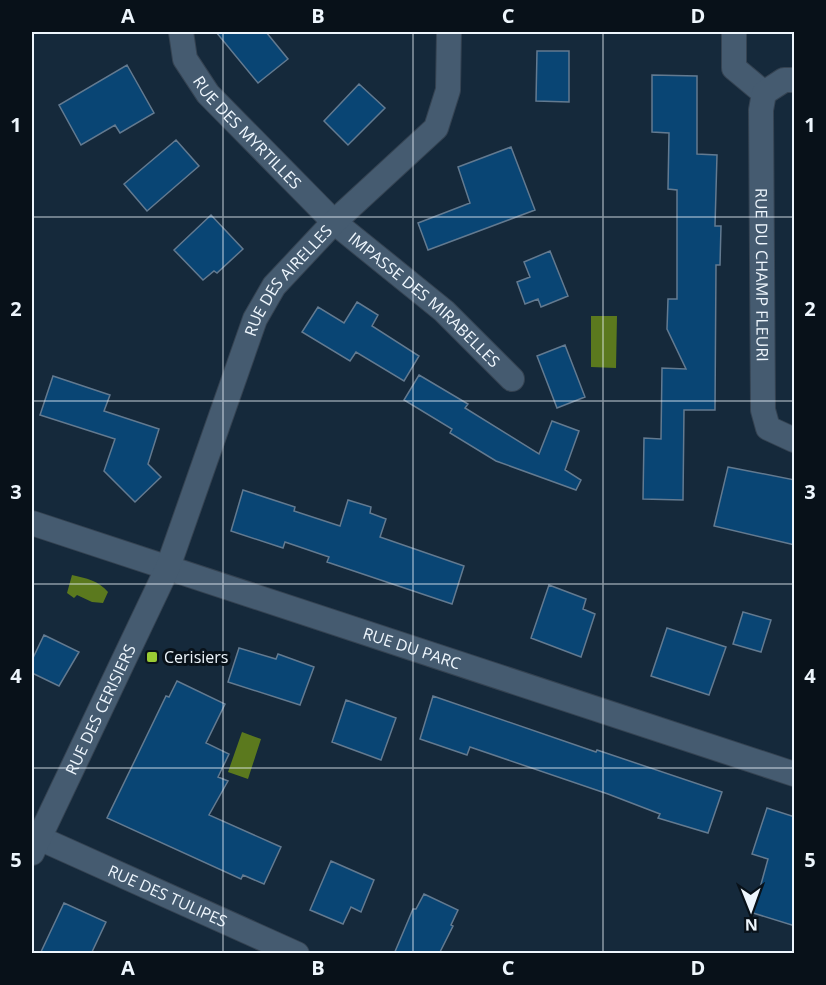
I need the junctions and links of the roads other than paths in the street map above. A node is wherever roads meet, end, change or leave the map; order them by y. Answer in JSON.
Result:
{"nodes":[{"id":1,"x":181,"y":32,"type":"edge"},
{"id":2,"x":449,"y":32,"type":"edge"},
{"id":3,"x":734,"y":32,"type":"edge"},
{"id":4,"x":795,"y":80,"type":"edge"},
{"id":5,"x":764,"y":93,"type":"junction"},
{"id":6,"x":334,"y":222,"type":"junction"},
{"id":7,"x":512,"y":379,"type":"dead end"},
{"id":8,"x":795,"y":440,"type":"edge"},
{"id":9,"x":32,"y":523,"type":"edge"},
{"id":10,"x":168,"y":567,"type":"junction"},
{"id":11,"x":795,"y":774,"type":"edge"},
{"id":12,"x":35,"y":845,"type":"edge"},
{"id":13,"x":297,"y":954,"type":"edge"}],
"edges":[{"from":1,"to":6,"type":"street","name":"RUE DES MYRTILLES"},
{"from":2,"to":6,"type":"street","name":"RUE DES AIRELLES"},
{"from":3,"to":5,"type":"street"},
{"from":4,"to":5,"type":"street"},
{"from":5,"to":8,"type":"street","name":"RUE DU CHAMP FLEURI"},
{"from":6,"to":7,"type":"street","name":"IMPASSE DES MIRABELLES"},
{"from":6,"to":10,"type":"street","name":"RUE DES AIRELLES"},
{"from":9,"to":10,"type":"street","name":"RUE DU PARC"},
{"from":10,"to":11,"type":"street","name":"RUE DU PARC"},
{"from":10,"to":12,"type":"street","name":"RUE DES CERISIERS"},
{"from":12,"to":13,"type":"street","name":"RUE DES TULIPES"}]}
